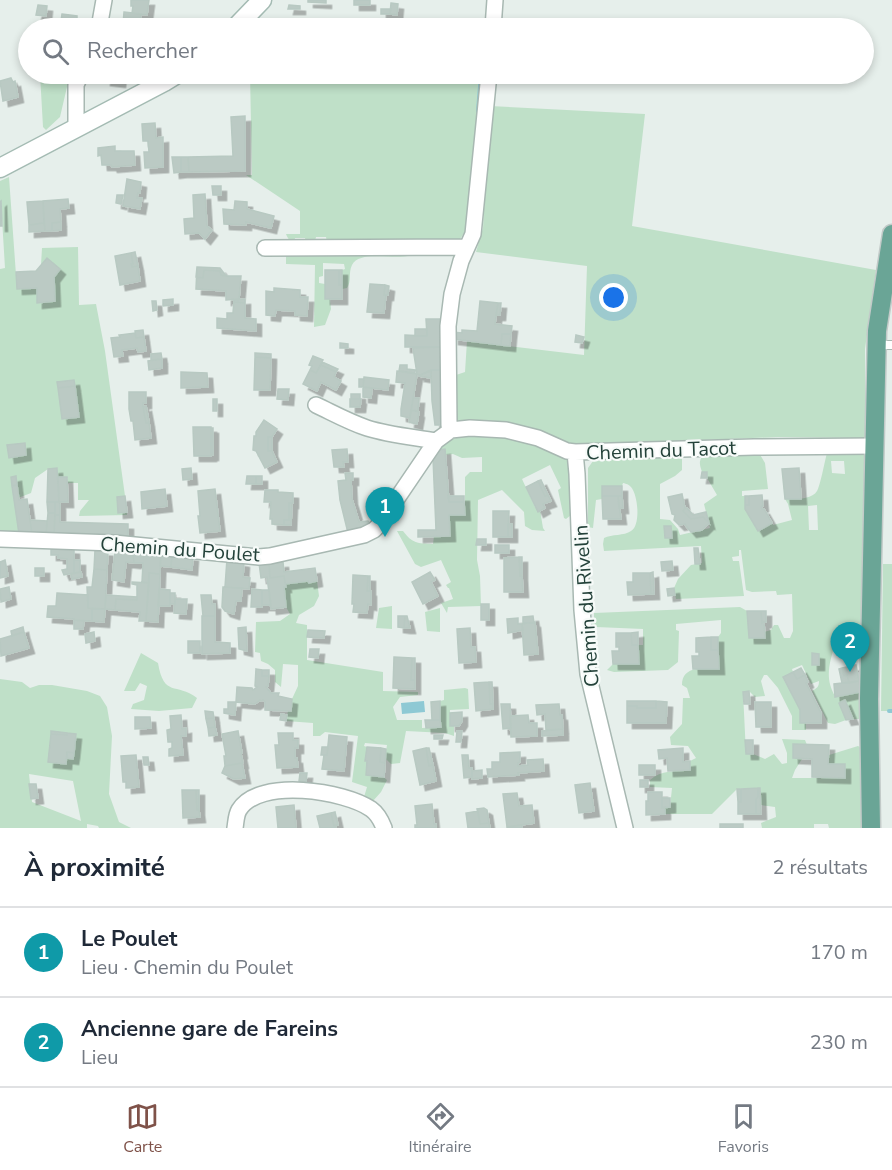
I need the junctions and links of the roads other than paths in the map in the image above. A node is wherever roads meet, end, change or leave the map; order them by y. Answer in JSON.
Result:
{"nodes":[{"id":1,"x":104,"y":0,"type":"edge"},
{"id":2,"x":262,"y":0,"type":"edge"},
{"id":3,"x":495,"y":0,"type":"edge"},
{"id":4,"x":101,"y":18,"type":"edge"},
{"id":5,"x":245,"y":18,"type":"edge"},
{"id":6,"x":494,"y":18,"type":"edge"},
{"id":7,"x":76,"y":84,"type":"edge"},
{"id":8,"x":160,"y":84,"type":"edge"},
{"id":9,"x":488,"y":84,"type":"edge"},
{"id":10,"x":76,"y":128,"type":"junction"},
{"id":11,"x":0,"y":168,"type":"edge"},
{"id":12,"x":892,"y":234,"type":"edge"},
{"id":13,"x":468,"y":247,"type":"junction"},
{"id":14,"x":265,"y":248,"type":"dead end"},
{"id":15,"x":884,"y":345,"type":"edge"},
{"id":16,"x":316,"y":405,"type":"dead end"},
{"id":17,"x":451,"y":430,"type":"junction"},
{"id":18,"x":435,"y":441,"type":"junction"},
{"id":19,"x":875,"y":446,"type":"junction"},
{"id":20,"x":575,"y":452,"type":"junction"},
{"id":21,"x":0,"y":539,"type":"edge"},
{"id":22,"x":235,"y":828,"type":"edge"},
{"id":23,"x":384,"y":828,"type":"edge"},
{"id":24,"x":625,"y":828,"type":"edge"},
{"id":25,"x":871,"y":828,"type":"edge"}],
"edges":[{"from":1,"to":4,"type":"street"},
{"from":2,"to":5,"type":"street"},
{"from":3,"to":6,"type":"street"},
{"from":7,"to":10,"type":"street"},
{"from":8,"to":10,"type":"street"},
{"from":9,"to":13,"type":"street"},
{"from":10,"to":11,"type":"street"},
{"from":12,"to":15,"type":"main road"},
{"from":13,"to":14,"type":"street"},
{"from":13,"to":17,"type":"street"},
{"from":15,"to":19,"type":"main road"},
{"from":16,"to":18,"type":"street"},
{"from":17,"to":18,"type":"street","name":"Chemin du Poulet"},
{"from":17,"to":20,"type":"street","name":"Chemin du Tacot"},
{"from":18,"to":21,"type":"street","name":"Chemin du Poulet"},
{"from":19,"to":20,"type":"street","name":"Chemin du Tacot"},
{"from":19,"to":25,"type":"main road"},
{"from":20,"to":24,"type":"street","name":"Chemin du Rivelin"},
{"from":22,"to":23,"type":"street"}]}
